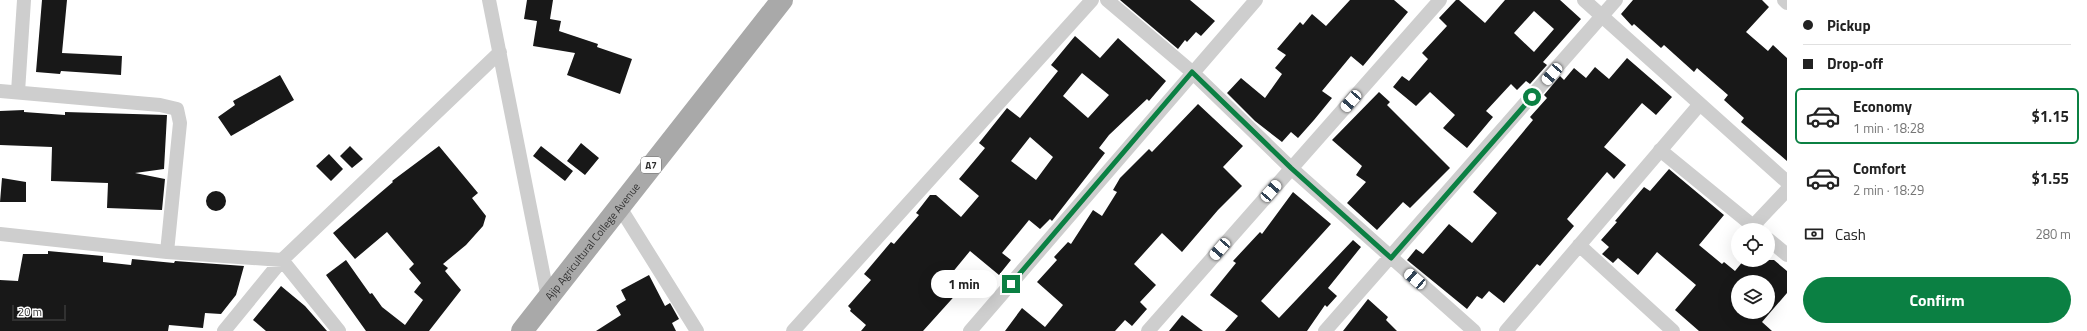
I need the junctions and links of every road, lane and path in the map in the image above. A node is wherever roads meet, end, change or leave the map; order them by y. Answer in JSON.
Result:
{"nodes":[{"id":1,"x":24,"y":0,"type":"edge"},
{"id":2,"x":489,"y":0,"type":"edge"},
{"id":3,"x":782,"y":0,"type":"edge"},
{"id":4,"x":1092,"y":0,"type":"edge"},
{"id":5,"x":1107,"y":0,"type":"edge"},
{"id":6,"x":1256,"y":0,"type":"edge"},
{"id":7,"x":1440,"y":0,"type":"edge"},
{"id":8,"x":1584,"y":0,"type":"edge"},
{"id":9,"x":1616,"y":0,"type":"edge"},
{"id":10,"x":1784,"y":0,"type":"edge"},
{"id":11,"x":1787,"y":2,"type":"edge"},
{"id":12,"x":1603,"y":16,"type":"junction"},
{"id":13,"x":500,"y":52,"type":"junction"},
{"id":14,"x":1192,"y":72,"type":"junction"},
{"id":15,"x":0,"y":91,"type":"edge"},
{"id":16,"x":18,"y":92,"type":"junction"},
{"id":17,"x":1700,"y":104,"type":"junction"},
{"id":18,"x":1660,"y":150,"type":"junction"},
{"id":19,"x":1291,"y":168,"type":"junction"},
{"id":20,"x":1787,"y":182,"type":"edge"},
{"id":21,"x":1787,"y":190,"type":"edge"},
{"id":22,"x":619,"y":206,"type":"junction"},
{"id":23,"x":1749,"y":223,"type":"edge"},
{"id":24,"x":1759,"y":223,"type":"edge"},
{"id":25,"x":0,"y":234,"type":"edge"},
{"id":26,"x":1579,"y":245,"type":"junction"},
{"id":27,"x":1775,"y":245,"type":"edge"},
{"id":28,"x":166,"y":252,"type":"junction"},
{"id":29,"x":1787,"y":255,"type":"edge"},
{"id":30,"x":1391,"y":258,"type":"junction"},
{"id":31,"x":282,"y":260,"type":"junction"},
{"id":32,"x":548,"y":298,"type":"junction"},
{"id":33,"x":527,"y":329,"type":"edge"},
{"id":34,"x":224,"y":331,"type":"edge"},
{"id":35,"x":339,"y":331,"type":"edge"},
{"id":36,"x":697,"y":331,"type":"edge"},
{"id":37,"x":794,"y":331,"type":"edge"},
{"id":38,"x":970,"y":331,"type":"edge"},
{"id":39,"x":1148,"y":331,"type":"edge"},
{"id":40,"x":1325,"y":331,"type":"edge"},
{"id":41,"x":1474,"y":331,"type":"edge"},
{"id":42,"x":1506,"y":331,"type":"edge"},
{"id":43,"x":1673,"y":331,"type":"edge"}],
"edges":[{"from":1,"to":16,"type":"street"},
{"from":2,"to":13,"type":"street"},
{"from":3,"to":22,"type":"main road","name":"Ajip Agricultural College Avenue","number":"A7"},
{"from":4,"to":37,"type":"street"},
{"from":5,"to":14,"type":"street"},
{"from":6,"to":14,"type":"street"},
{"from":7,"to":19,"type":"street"},
{"from":8,"to":12,"type":"street"},
{"from":9,"to":12,"type":"street"},
{"from":10,"to":11,"type":"street"},
{"from":12,"to":17,"type":"street"},
{"from":12,"to":30,"type":"street"},
{"from":13,"to":31,"type":"street"},
{"from":13,"to":32,"type":"street"},
{"from":14,"to":19,"type":"street"},
{"from":14,"to":38,"type":"street"},
{"from":15,"to":16,"type":"street"},
{"from":16,"to":28,"type":"street"},
{"from":17,"to":18,"type":"street"},
{"from":17,"to":20,"type":"street"},
{"from":18,"to":23,"type":"street"},
{"from":18,"to":26,"type":"street"},
{"from":19,"to":30,"type":"street"},
{"from":19,"to":39,"type":"street"},
{"from":21,"to":24,"type":"street"},
{"from":22,"to":32,"type":"main road","name":"Ajip Agricultural College Avenue","number":"A7"},
{"from":22,"to":36,"type":"street"},
{"from":25,"to":28,"type":"street"},
{"from":26,"to":42,"type":"street"},
{"from":26,"to":43,"type":"street"},
{"from":27,"to":29,"type":"street"},
{"from":28,"to":31,"type":"street"},
{"from":30,"to":40,"type":"street"},
{"from":30,"to":41,"type":"street"},
{"from":31,"to":34,"type":"street"},
{"from":31,"to":35,"type":"street"},
{"from":32,"to":33,"type":"main road","name":"Ajip Agricultural College Avenue","number":"A7"}]}
